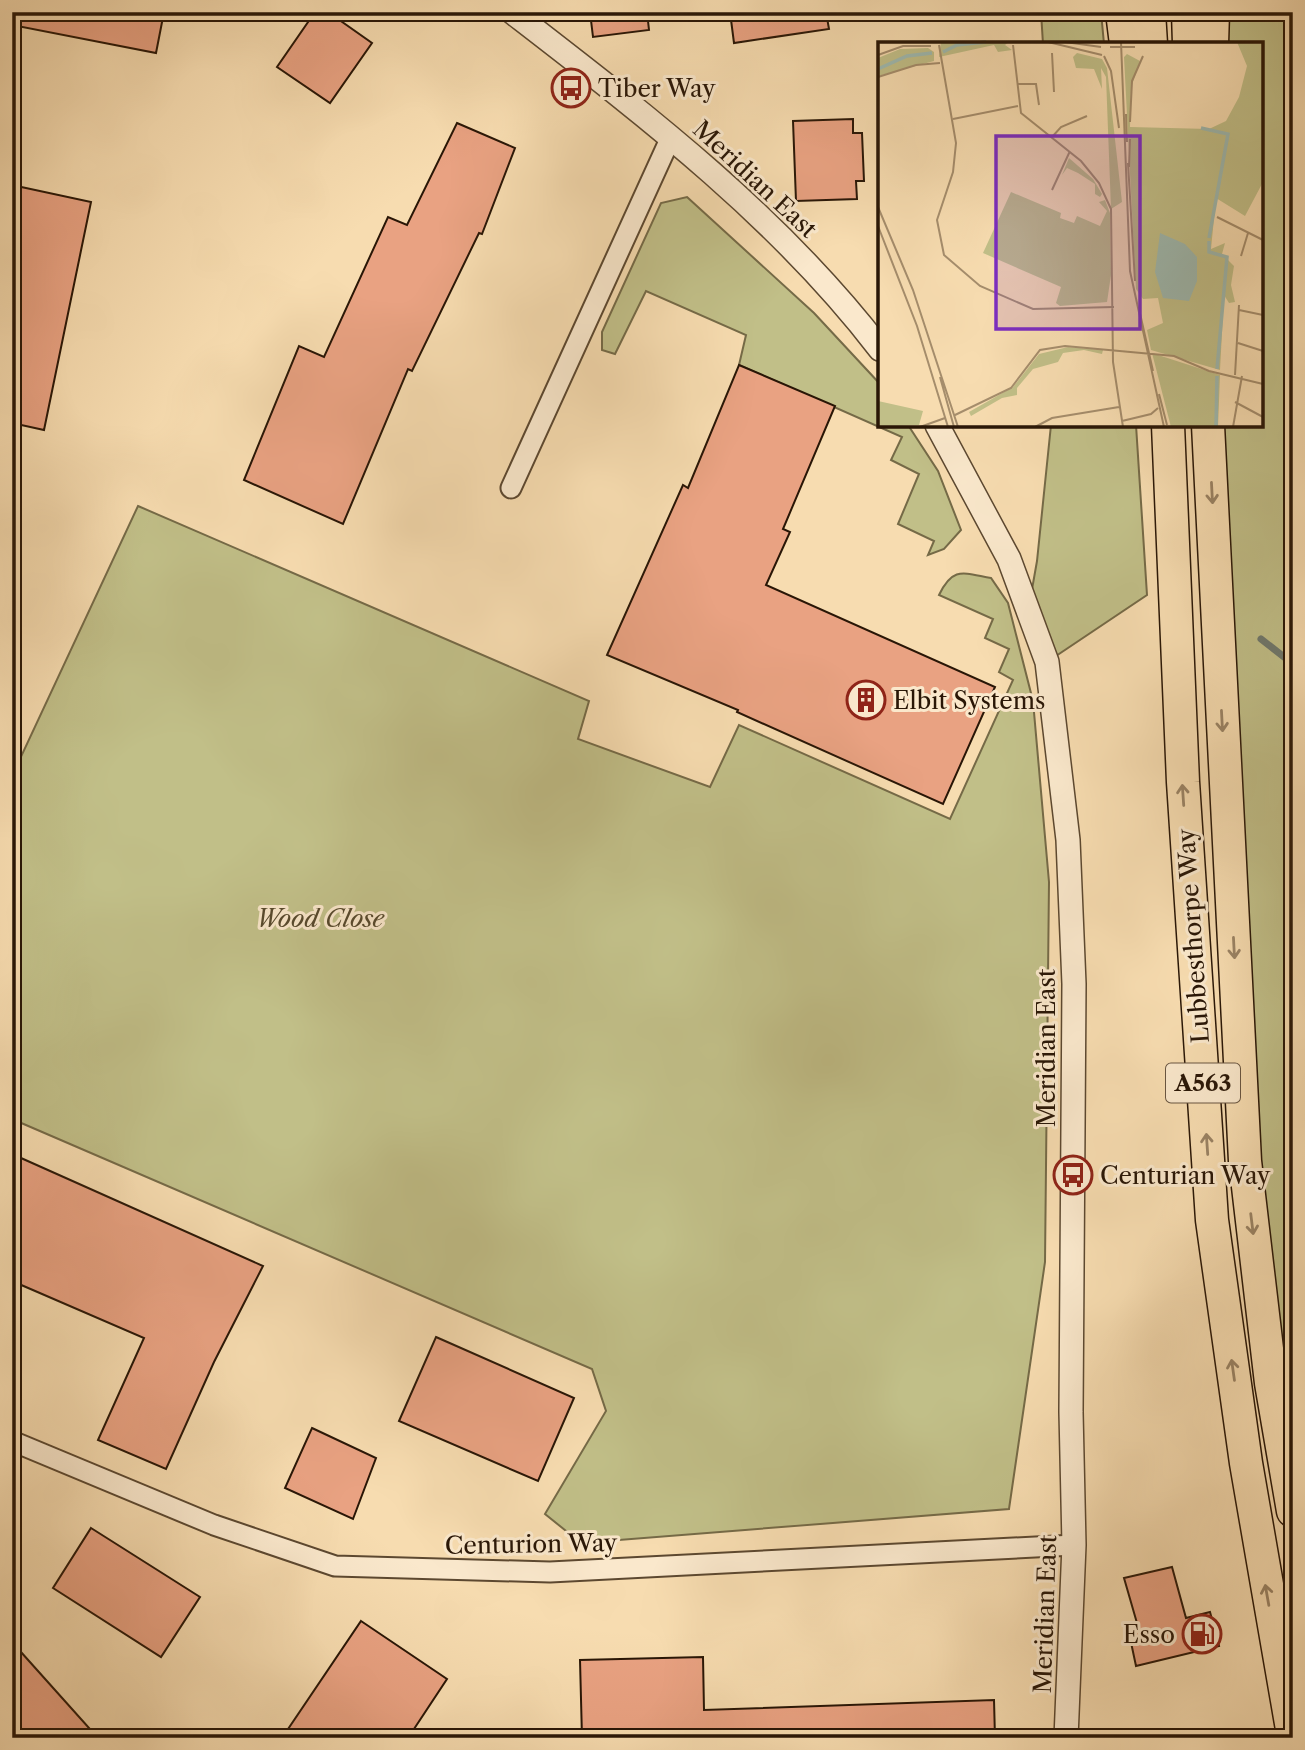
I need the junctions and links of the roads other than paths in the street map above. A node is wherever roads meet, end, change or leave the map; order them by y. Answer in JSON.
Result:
{"nodes":[{"id":1,"x":513,"y":12,"type":"edge"},
{"id":2,"x":1122,"y":12,"type":"edge"},
{"id":3,"x":1149,"y":12,"type":"edge"},
{"id":4,"x":1188,"y":12,"type":"edge"},
{"id":5,"x":1213,"y":12,"type":"edge"},
{"id":6,"x":1125,"y":42,"type":"edge"},
{"id":7,"x":1151,"y":42,"type":"edge"},
{"id":8,"x":1189,"y":42,"type":"edge"},
{"id":9,"x":1212,"y":42,"type":"edge"},
{"id":10,"x":671,"y":137,"type":"junction"},
{"id":11,"x":878,"y":346,"type":"edge"},
{"id":12,"x":938,"y":427,"type":"edge"},
{"id":13,"x":1168,"y":427,"type":"edge"},
{"id":14,"x":1208,"y":427,"type":"edge"},
{"id":15,"x":512,"y":488,"type":"dead end"},
{"id":16,"x":12,"y":1441,"type":"edge"},
{"id":17,"x":1293,"y":1511,"type":"edge"},
{"id":18,"x":1074,"y":1545,"type":"junction"},
{"id":19,"x":1293,"y":1735,"type":"edge"},
{"id":20,"x":1066,"y":1738,"type":"edge"}],
"edges":[{"from":1,"to":10,"type":"street","name":"Meridian East"},
{"from":2,"to":6,"type":"highway"},
{"from":3,"to":7,"type":"highway"},
{"from":4,"to":8,"type":"highway"},
{"from":5,"to":9,"type":"highway"},
{"from":10,"to":11,"type":"street","name":"Meridian East"},
{"from":10,"to":15,"type":"street"},
{"from":12,"to":18,"type":"street","name":"Meridian East"},
{"from":19,"to":13,"type":"highway","name":"Lubbesthorpe Way","number":"A563","one_way":true},
{"from":14,"to":17,"type":"highway","name":"Lubbesthorpe Way","number":"A563","one_way":true},
{"from":16,"to":18,"type":"street","name":"Centurion Way"},
{"from":18,"to":20,"type":"street","name":"Meridian East"}]}
